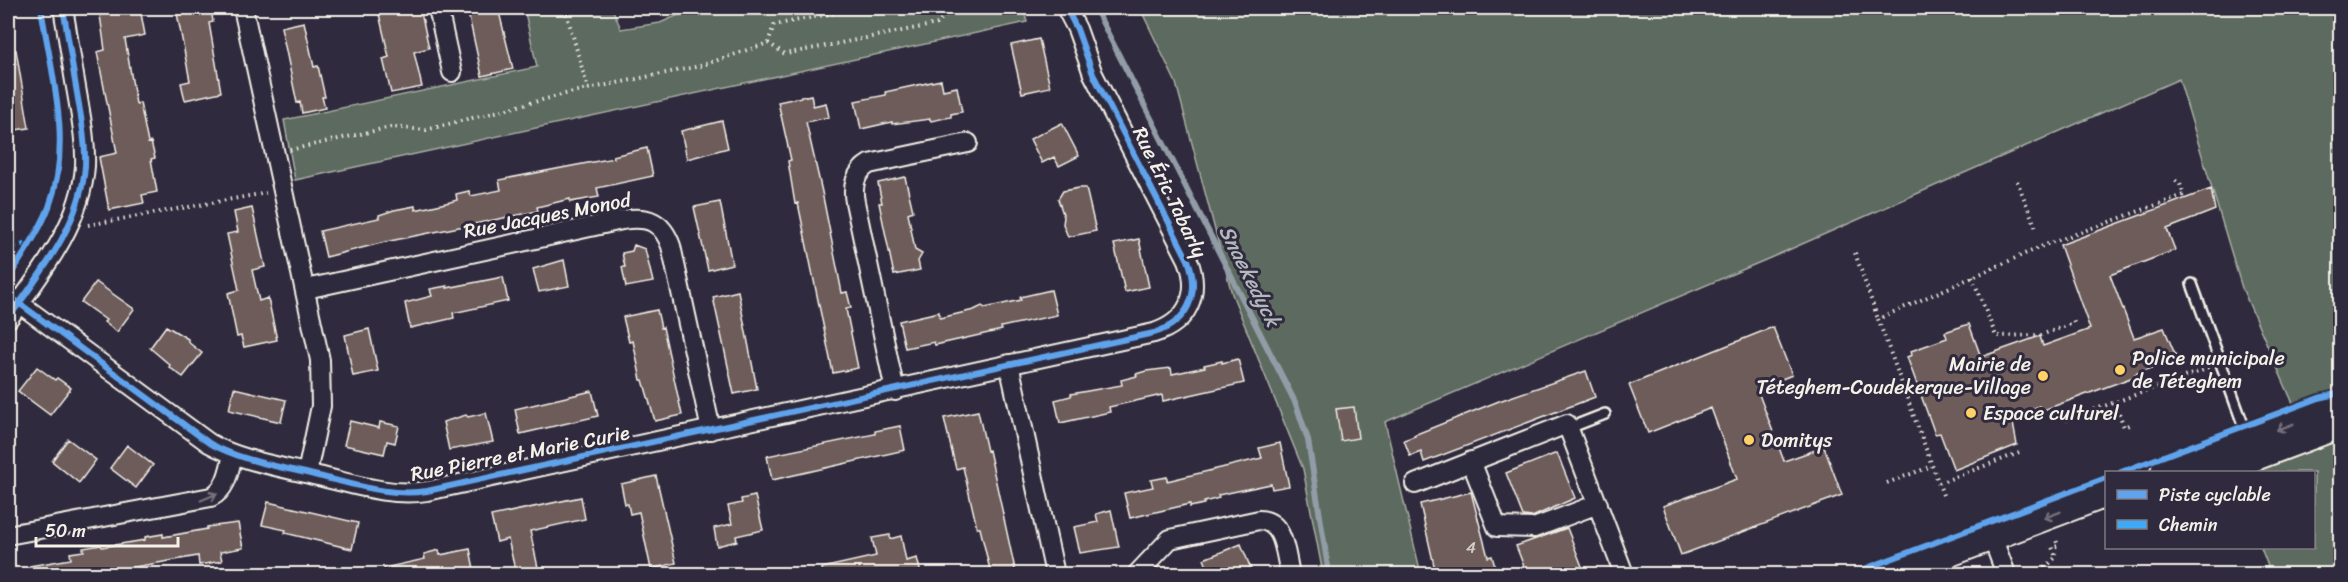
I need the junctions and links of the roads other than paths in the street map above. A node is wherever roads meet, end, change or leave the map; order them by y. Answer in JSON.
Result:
{"nodes":[{"id":1,"x":63,"y":8,"type":"edge"},
{"id":2,"x":243,"y":8,"type":"edge"},
{"id":3,"x":438,"y":8,"type":"edge"},
{"id":4,"x":1066,"y":8,"type":"edge"},
{"id":5,"x":452,"y":72,"type":"dead end"},
{"id":6,"x":968,"y":143,"type":"dead end"},
{"id":7,"x":2192,"y":284,"type":"dead end"},
{"id":8,"x":306,"y":289,"type":"junction"},
{"id":9,"x":13,"y":299,"type":"edge"},
{"id":10,"x":8,"y":319,"type":"edge"},
{"id":11,"x":1009,"y":364,"type":"junction"},
{"id":12,"x":895,"y":391,"type":"junction"},
{"id":13,"x":2340,"y":409,"type":"edge"},
{"id":14,"x":1605,"y":414,"type":"dead end"},
{"id":15,"x":2340,"y":425,"type":"edge"},
{"id":16,"x":1568,"y":426,"type":"junction"},
{"id":17,"x":711,"y":430,"type":"junction"},
{"id":18,"x":2252,"y":449,"type":"junction"},
{"id":19,"x":233,"y":454,"type":"junction"},
{"id":20,"x":1472,"y":461,"type":"junction"},
{"id":21,"x":2168,"y":471,"type":"edge"},
{"id":22,"x":2217,"y":471,"type":"edge"},
{"id":23,"x":307,"y":473,"type":"junction"},
{"id":24,"x":1415,"y":484,"type":"dead end"},
{"id":25,"x":2105,"y":495,"type":"edge"},
{"id":26,"x":1598,"y":504,"type":"junction"},
{"id":27,"x":2105,"y":513,"type":"edge"},
{"id":28,"x":8,"y":535,"type":"edge"},
{"id":29,"x":1998,"y":555,"type":"edge"},
{"id":30,"x":1055,"y":574,"type":"edge"},
{"id":31,"x":1137,"y":574,"type":"edge"},
{"id":32,"x":1290,"y":574,"type":"edge"},
{"id":33,"x":1624,"y":574,"type":"edge"},
{"id":34,"x":1893,"y":574,"type":"edge"},
{"id":35,"x":1943,"y":574,"type":"edge"}],
"edges":[{"from":1,"to":9,"type":"street"},
{"from":2,"to":8,"type":"street"},
{"from":3,"to":5,"type":"street"},
{"from":4,"to":11,"type":"street","name":"Rue Éric Tabarly"},
{"from":6,"to":12,"type":"street"},
{"from":7,"to":18,"type":"lane"},
{"from":8,"to":17,"type":"street","name":"Rue Jacques Monod"},
{"from":8,"to":23,"type":"street"},
{"from":9,"to":10,"type":"street"},
{"from":9,"to":19,"type":"street","name":"Rue Pierre et Marie Curie"},
{"from":11,"to":12,"type":"street","name":"Rue Éric Tabarly"},
{"from":11,"to":30,"type":"street"},
{"from":12,"to":17,"type":"street","name":"Rue Pierre et Marie Curie"},
{"from":13,"to":18,"type":"street","one_way":true},
{"from":14,"to":16,"type":"lane"},
{"from":15,"to":18,"type":"street"},
{"from":16,"to":20,"type":"street"},
{"from":16,"to":26,"type":"street"},
{"from":17,"to":23,"type":"street","name":"Rue Pierre et Marie Curie"},
{"from":18,"to":21,"type":"street"},
{"from":18,"to":22,"type":"street"},
{"from":19,"to":23,"type":"street","name":"Rue Pierre et Marie Curie"},
{"from":28,"to":19,"type":"street","one_way":true},
{"from":20,"to":24,"type":"street"},
{"from":20,"to":26,"type":"street"},
{"from":25,"to":29,"type":"street","one_way":true},
{"from":26,"to":33,"type":"street"},
{"from":27,"to":29,"type":"street"},
{"from":29,"to":34,"type":"street"},
{"from":29,"to":35,"type":"street"},
{"from":31,"to":32,"type":"street"}]}
